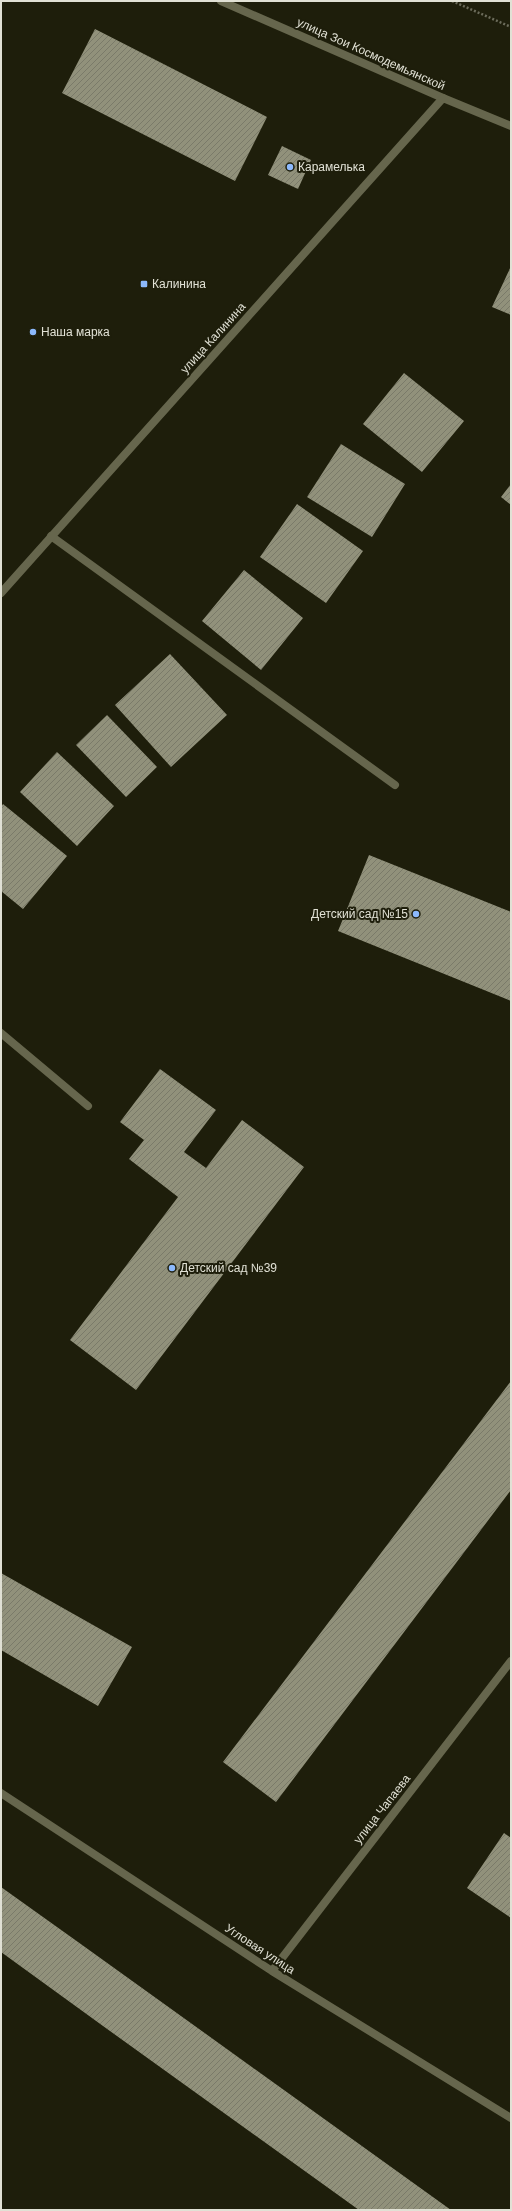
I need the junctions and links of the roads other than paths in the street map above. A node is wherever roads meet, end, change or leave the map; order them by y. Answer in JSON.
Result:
{"nodes":[{"id":1,"x":221,"y":1,"type":"edge"},
{"id":2,"x":443,"y":98,"type":"junction"},
{"id":3,"x":511,"y":126,"type":"edge"},
{"id":4,"x":51,"y":536,"type":"junction"},
{"id":5,"x":1,"y":593,"type":"edge"},
{"id":6,"x":395,"y":785,"type":"dead end"},
{"id":7,"x":1,"y":1033,"type":"edge"},
{"id":8,"x":88,"y":1106,"type":"dead end"},
{"id":9,"x":511,"y":1662,"type":"edge"},
{"id":10,"x":1,"y":1793,"type":"edge"},
{"id":11,"x":272,"y":1971,"type":"junction"},
{"id":12,"x":511,"y":2118,"type":"edge"}],
"edges":[{"from":1,"to":2,"type":"street","name":"улица Зои Космодемьянской"},
{"from":2,"to":3,"type":"street","name":"улица Зои Космодемьянской"},
{"from":2,"to":4,"type":"street","name":"улица Калинина"},
{"from":4,"to":5,"type":"street","name":"улица Калинина"},
{"from":4,"to":6,"type":"street"},
{"from":7,"to":8,"type":"street"},
{"from":9,"to":11,"type":"street","name":"улица Чапаева"},
{"from":10,"to":11,"type":"street","name":"Угловая улица"},
{"from":11,"to":12,"type":"street","name":"Угловая улица"}]}
